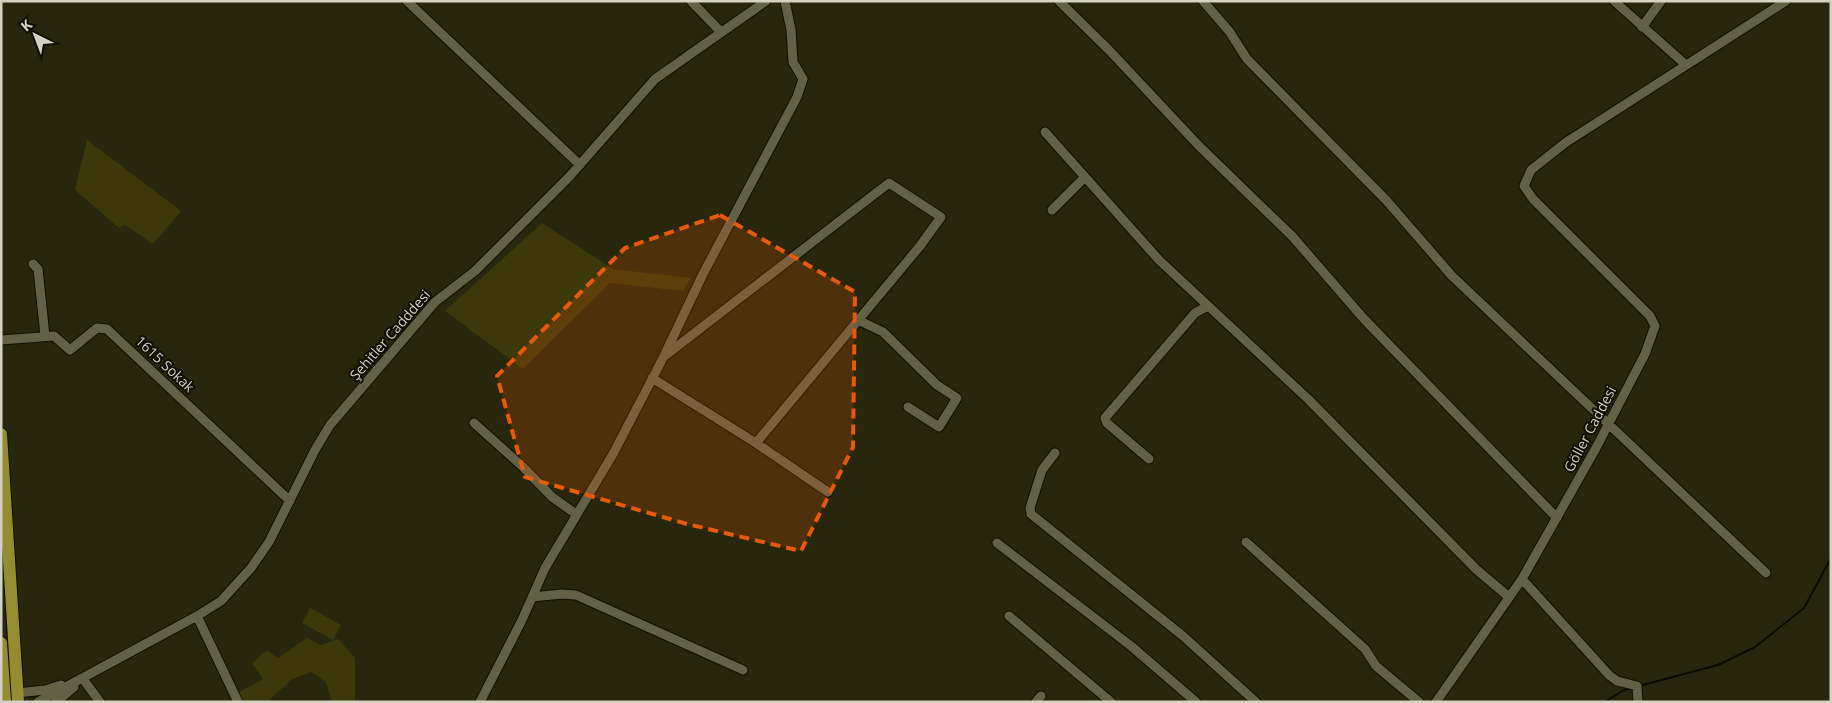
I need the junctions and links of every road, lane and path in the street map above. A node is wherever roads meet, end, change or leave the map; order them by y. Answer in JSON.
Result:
{"nodes":[{"id":1,"x":407,"y":1,"type":"edge"},
{"id":2,"x":691,"y":1,"type":"edge"},
{"id":3,"x":766,"y":1,"type":"edge"},
{"id":4,"x":785,"y":1,"type":"edge"},
{"id":5,"x":1059,"y":1,"type":"edge"},
{"id":6,"x":1203,"y":1,"type":"edge"},
{"id":7,"x":1614,"y":1,"type":"edge"},
{"id":8,"x":1661,"y":1,"type":"edge"},
{"id":9,"x":1786,"y":1,"type":"edge"},
{"id":10,"x":1642,"y":26,"type":"junction"},
{"id":11,"x":721,"y":32,"type":"junction"},
{"id":12,"x":1686,"y":65,"type":"junction"},
{"id":13,"x":1045,"y":132,"type":"dead end"},
{"id":14,"x":580,"y":165,"type":"junction"},
{"id":15,"x":1085,"y":177,"type":"junction"},
{"id":16,"x":1052,"y":210,"type":"dead end"},
{"id":17,"x":33,"y":264,"type":"dead end"},
{"id":18,"x":1208,"y":306,"type":"junction"},
{"id":19,"x":858,"y":320,"type":"junction"},
{"id":20,"x":46,"y":336,"type":"junction"},
{"id":21,"x":1,"y":340,"type":"edge"},
{"id":22,"x":664,"y":356,"type":"junction"},
{"id":23,"x":652,"y":378,"type":"junction"},
{"id":24,"x":908,"y":407,"type":"dead end"},
{"id":25,"x":474,"y":423,"type":"dead end"},
{"id":26,"x":1608,"y":425,"type":"junction"},
{"id":27,"x":1,"y":434,"type":"edge"},
{"id":28,"x":756,"y":443,"type":"junction"},
{"id":29,"x":1055,"y":453,"type":"dead end"},
{"id":30,"x":1149,"y":459,"type":"dead end"},
{"id":31,"x":828,"y":492,"type":"dead end"},
{"id":32,"x":290,"y":501,"type":"junction"},
{"id":33,"x":576,"y":514,"type":"junction"},
{"id":34,"x":1557,"y":518,"type":"junction"},
{"id":35,"x":1246,"y":542,"type":"dead end"},
{"id":36,"x":997,"y":543,"type":"dead end"},
{"id":37,"x":1766,"y":573,"type":"dead end"},
{"id":38,"x":1522,"y":579,"type":"junction"},
{"id":39,"x":532,"y":597,"type":"junction"},
{"id":40,"x":1509,"y":597,"type":"junction"},
{"id":41,"x":197,"y":616,"type":"junction"},
{"id":42,"x":1009,"y":616,"type":"dead end"},
{"id":43,"x":1,"y":643,"type":"edge"},
{"id":44,"x":743,"y":670,"type":"dead end"},
{"id":45,"x":83,"y":679,"type":"junction"},
{"id":46,"x":17,"y":697,"type":"edge"},
{"id":47,"x":4,"y":702,"type":"edge"},
{"id":48,"x":38,"y":702,"type":"edge"},
{"id":49,"x":56,"y":702,"type":"edge"},
{"id":50,"x":100,"y":702,"type":"edge"},
{"id":51,"x":238,"y":702,"type":"edge"},
{"id":52,"x":480,"y":702,"type":"edge"},
{"id":53,"x":1111,"y":702,"type":"edge"},
{"id":54,"x":1196,"y":702,"type":"edge"},
{"id":55,"x":1256,"y":702,"type":"edge"},
{"id":56,"x":1419,"y":702,"type":"edge"},
{"id":57,"x":1436,"y":702,"type":"edge"},
{"id":58,"x":1638,"y":702,"type":"edge"}],
"edges":[{"from":1,"to":14,"type":"street"},
{"from":2,"to":11,"type":"street"},
{"from":3,"to":11,"type":"street","name":"Şehitler Cadddesi"},
{"from":4,"to":22,"type":"street"},
{"from":5,"to":34,"type":"street"},
{"from":6,"to":26,"type":"street"},
{"from":7,"to":10,"type":"street"},
{"from":8,"to":10,"type":"street"},
{"from":9,"to":12,"type":"street"},
{"from":10,"to":12,"type":"street"},
{"from":11,"to":14,"type":"street","name":"Şehitler Cadddesi"},
{"from":12,"to":26,"type":"street","name":"Göller Caddesi"},
{"from":13,"to":15,"type":"street"},
{"from":14,"to":32,"type":"street","name":"Şehitler Cadddesi"},
{"from":15,"to":16,"type":"street"},
{"from":15,"to":18,"type":"street"},
{"from":17,"to":20,"type":"street"},
{"from":18,"to":30,"type":"street"},
{"from":18,"to":40,"type":"street"},
{"from":19,"to":22,"type":"street"},
{"from":19,"to":24,"type":"street"},
{"from":19,"to":28,"type":"street"},
{"from":20,"to":21,"type":"street"},
{"from":20,"to":32,"type":"street","name":"1615 Sokak"},
{"from":22,"to":23,"type":"street"},
{"from":23,"to":28,"type":"street"},
{"from":23,"to":33,"type":"street"},
{"from":25,"to":33,"type":"street"},
{"from":26,"to":34,"type":"street","name":"Göller Caddesi"},
{"from":26,"to":37,"type":"street"},
{"from":27,"to":46,"type":"main road"},
{"from":28,"to":31,"type":"street"},
{"from":29,"to":55,"type":"street"},
{"from":32,"to":41,"type":"street","name":"Şehitler Cadddesi"},
{"from":33,"to":39,"type":"street"},
{"from":34,"to":38,"type":"street","name":"Göller Caddesi"},
{"from":35,"to":56,"type":"street"},
{"from":36,"to":54,"type":"street"},
{"from":38,"to":40,"type":"street","name":"Göller Caddesi"},
{"from":38,"to":58,"type":"street"},
{"from":39,"to":44,"type":"street"},
{"from":39,"to":52,"type":"street"},
{"from":40,"to":57,"type":"street","name":"Göller Caddesi"},
{"from":41,"to":45,"type":"street","name":"Şehitler Cadddesi"},
{"from":41,"to":51,"type":"street"},
{"from":42,"to":53,"type":"street"},
{"from":43,"to":47,"type":"main road"},
{"from":45,"to":46,"type":"street"},
{"from":45,"to":48,"type":"street"},
{"from":45,"to":49,"type":"street"},
{"from":45,"to":50,"type":"street"}]}
